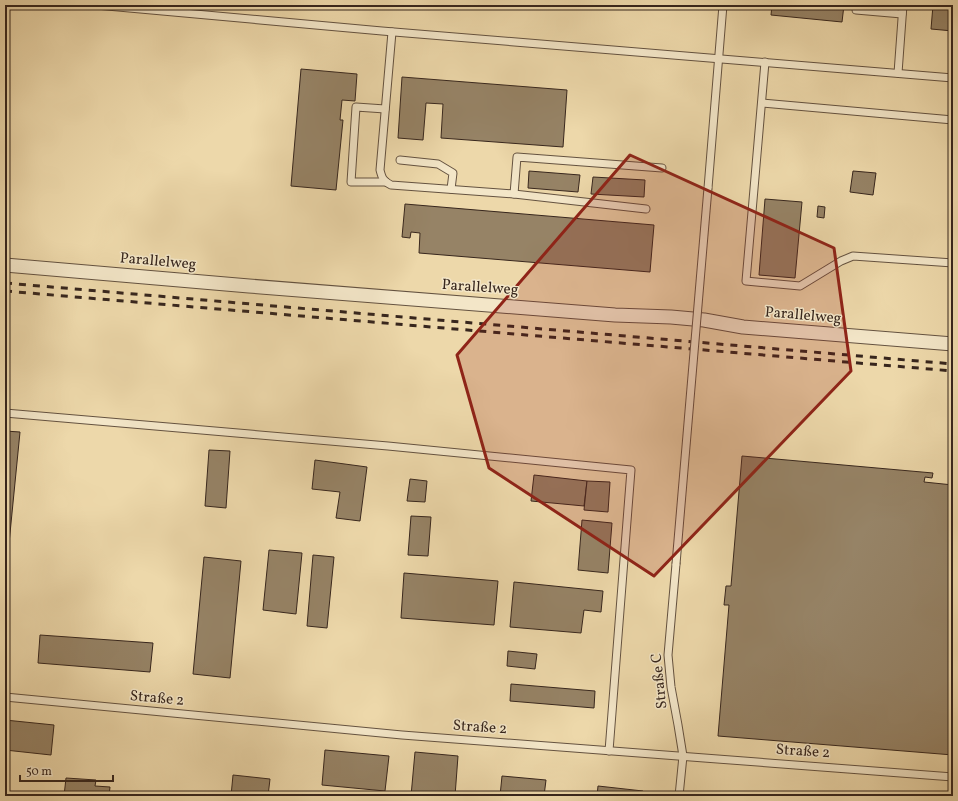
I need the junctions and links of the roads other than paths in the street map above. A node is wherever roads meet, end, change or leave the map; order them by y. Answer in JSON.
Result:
{"nodes":[{"id":1,"x":96,"y":5,"type":"edge"},
{"id":2,"x":723,"y":5,"type":"edge"},
{"id":3,"x":903,"y":5,"type":"edge"},
{"id":4,"x":856,"y":10,"type":"dead end"},
{"id":5,"x":902,"y":14,"type":"junction"},
{"id":6,"x":392,"y":32,"type":"junction"},
{"id":7,"x":719,"y":58,"type":"junction"},
{"id":8,"x":765,"y":62,"type":"junction"},
{"id":9,"x":898,"y":73,"type":"junction"},
{"id":10,"x":953,"y":78,"type":"edge"},
{"id":11,"x":762,"y":103,"type":"junction"},
{"id":12,"x":385,"y":109,"type":"junction"},
{"id":13,"x":953,"y":120,"type":"edge"},
{"id":14,"x":400,"y":160,"type":"dead end"},
{"id":15,"x":662,"y":168,"type":"dead end"},
{"id":16,"x":386,"y":182,"type":"junction"},
{"id":17,"x":451,"y":189,"type":"junction"},
{"id":18,"x":514,"y":194,"type":"junction"},
{"id":19,"x":646,"y":209,"type":"dead end"},
{"id":20,"x":953,"y":263,"type":"edge"},
{"id":21,"x":5,"y":265,"type":"edge"},
{"id":22,"x":953,"y":344,"type":"edge"},
{"id":23,"x":5,"y":413,"type":"edge"},
{"id":24,"x":5,"y":698,"type":"edge"},
{"id":25,"x":609,"y":751,"type":"junction"},
{"id":26,"x":683,"y":756,"type":"junction"},
{"id":27,"x":953,"y":777,"type":"edge"},
{"id":28,"x":680,"y":796,"type":"edge"}],
"edges":[{"from":1,"to":6,"type":"lane"},
{"from":2,"to":7,"type":"lane","name":"Straße C"},
{"from":3,"to":5,"type":"lane"},
{"from":4,"to":5,"type":"lane"},
{"from":5,"to":9,"type":"lane"},
{"from":6,"to":7,"type":"lane"},
{"from":6,"to":12,"type":"lane"},
{"from":7,"to":8,"type":"lane"},
{"from":7,"to":26,"type":"lane","name":"Straße C","bridge":true},
{"from":8,"to":9,"type":"lane"},
{"from":8,"to":11,"type":"lane"},
{"from":9,"to":10,"type":"lane"},
{"from":11,"to":13,"type":"lane"},
{"from":11,"to":20,"type":"lane"},
{"from":12,"to":16,"type":"lane"},
{"from":12,"to":16,"type":"lane"},
{"from":14,"to":17,"type":"lane"},
{"from":15,"to":18,"type":"lane"},
{"from":16,"to":17,"type":"lane"},
{"from":17,"to":18,"type":"lane"},
{"from":18,"to":19,"type":"lane"},
{"from":21,"to":22,"type":"street","name":"Parallelweg"},
{"from":23,"to":25,"type":"lane"},
{"from":24,"to":25,"type":"lane","name":"Straße 2"},
{"from":25,"to":26,"type":"lane","name":"Straße 2"},
{"from":26,"to":27,"type":"lane","name":"Straße 2"},
{"from":26,"to":28,"type":"lane","name":"Straße C"}]}
